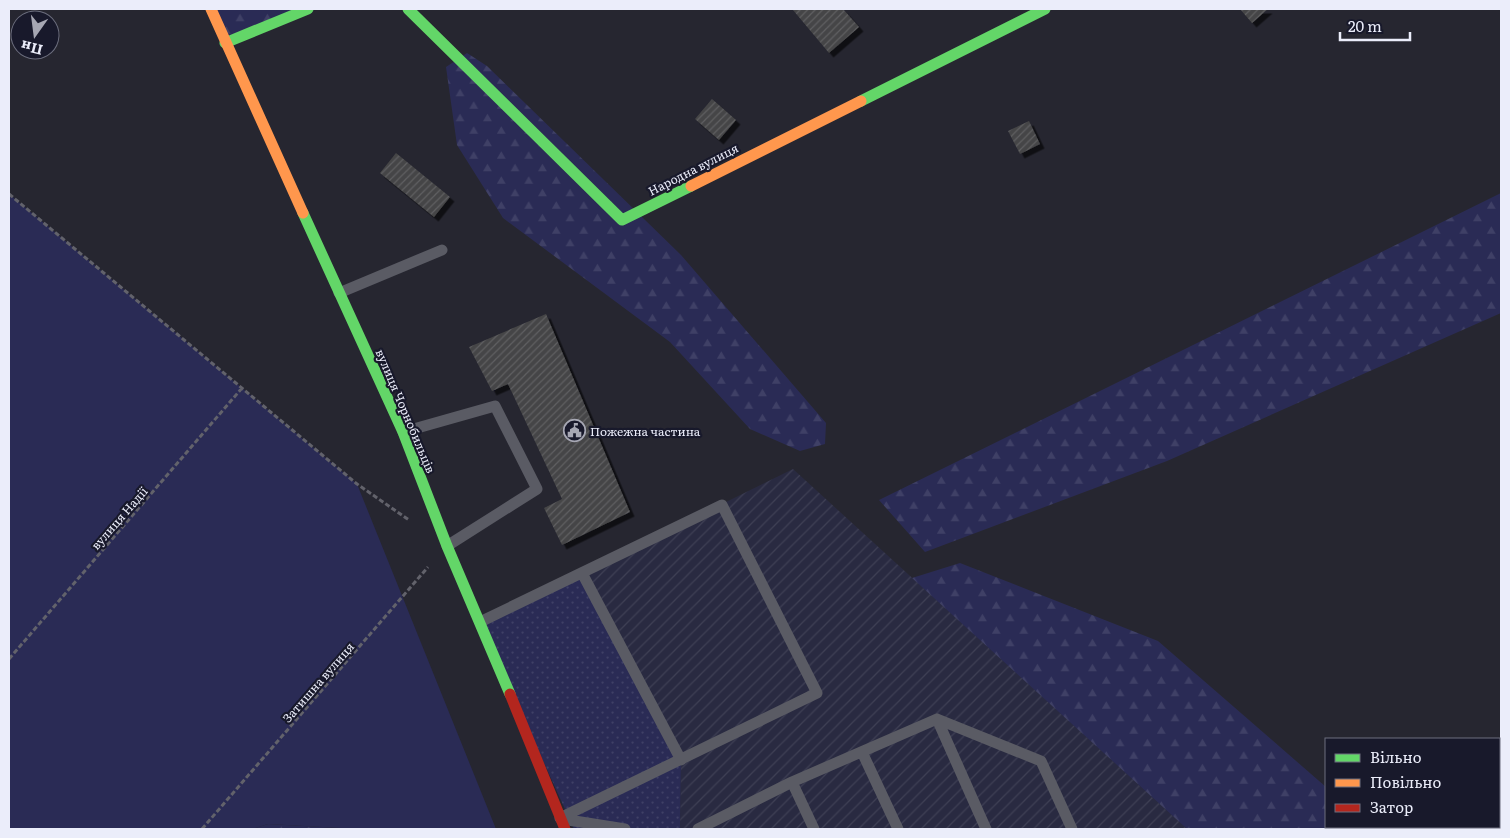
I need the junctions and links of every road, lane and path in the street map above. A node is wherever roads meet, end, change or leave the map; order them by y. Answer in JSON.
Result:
{"nodes":[{"id":1,"x":211,"y":9,"type":"edge"},
{"id":2,"x":308,"y":9,"type":"edge"},
{"id":3,"x":408,"y":9,"type":"edge"},
{"id":4,"x":1045,"y":9,"type":"edge"},
{"id":5,"x":225,"y":43,"type":"junction"},
{"id":6,"x":9,"y":194,"type":"edge"},
{"id":7,"x":442,"y":250,"type":"dead end"},
{"id":8,"x":339,"y":293,"type":"junction"},
{"id":9,"x":242,"y":388,"type":"junction"},
{"id":10,"x":403,"y":432,"type":"junction"},
{"id":11,"x":414,"y":523,"type":"dead end"},
{"id":12,"x":447,"y":546,"type":"junction"},
{"id":13,"x":582,"y":573,"type":"junction"},
{"id":14,"x":480,"y":622,"type":"junction"},
{"id":15,"x":9,"y":659,"type":"edge"},
{"id":16,"x":937,"y":719,"type":"junction"},
{"id":17,"x":862,"y":752,"type":"junction"},
{"id":18,"x":681,"y":760,"type":"junction"},
{"id":19,"x":792,"y":782,"type":"junction"},
{"id":20,"x":560,"y":818,"type":"junction"},
{"id":21,"x":202,"y":829,"type":"edge"},
{"id":22,"x":565,"y":829,"type":"edge"},
{"id":23,"x":625,"y":829,"type":"edge"},
{"id":24,"x":698,"y":829,"type":"edge"},
{"id":25,"x":814,"y":829,"type":"edge"},
{"id":26,"x":898,"y":829,"type":"edge"},
{"id":27,"x":986,"y":829,"type":"edge"},
{"id":28,"x":1072,"y":829,"type":"edge"}],
"edges":[{"from":1,"to":5,"type":"street","name":"вулиця Чорнобильців"},
{"from":2,"to":5,"type":"street"},
{"from":3,"to":4,"type":"street","name":"Народна вулиця"},
{"from":5,"to":8,"type":"street","name":"вулиця Чорнобильців"},
{"from":6,"to":9,"type":"path"},
{"from":7,"to":8,"type":"lane"},
{"from":8,"to":10,"type":"street","name":"вулиця Чорнобильців"},
{"from":9,"to":11,"type":"path"},
{"from":9,"to":15,"type":"path","name":"вулиця Надії"},
{"from":10,"to":12,"type":"street","name":"вулиця Чорнобильців"},
{"from":10,"to":12,"type":"lane"},
{"from":12,"to":14,"type":"street","name":"вулиця Чорнобильців"},
{"from":12,"to":21,"type":"path","name":"Затишна вулиця"},
{"from":13,"to":14,"type":"lane"},
{"from":13,"to":18,"type":"lane"},
{"from":13,"to":18,"type":"lane"},
{"from":14,"to":20,"type":"street","name":"вулиця Чорнобильців"},
{"from":16,"to":17,"type":"lane"},
{"from":16,"to":27,"type":"lane"},
{"from":16,"to":28,"type":"lane"},
{"from":17,"to":19,"type":"lane"},
{"from":17,"to":26,"type":"lane"},
{"from":18,"to":20,"type":"lane"},
{"from":19,"to":24,"type":"lane"},
{"from":19,"to":25,"type":"lane"},
{"from":20,"to":22,"type":"street","name":"вулиця Чорнобильців"},
{"from":20,"to":23,"type":"lane"}]}
